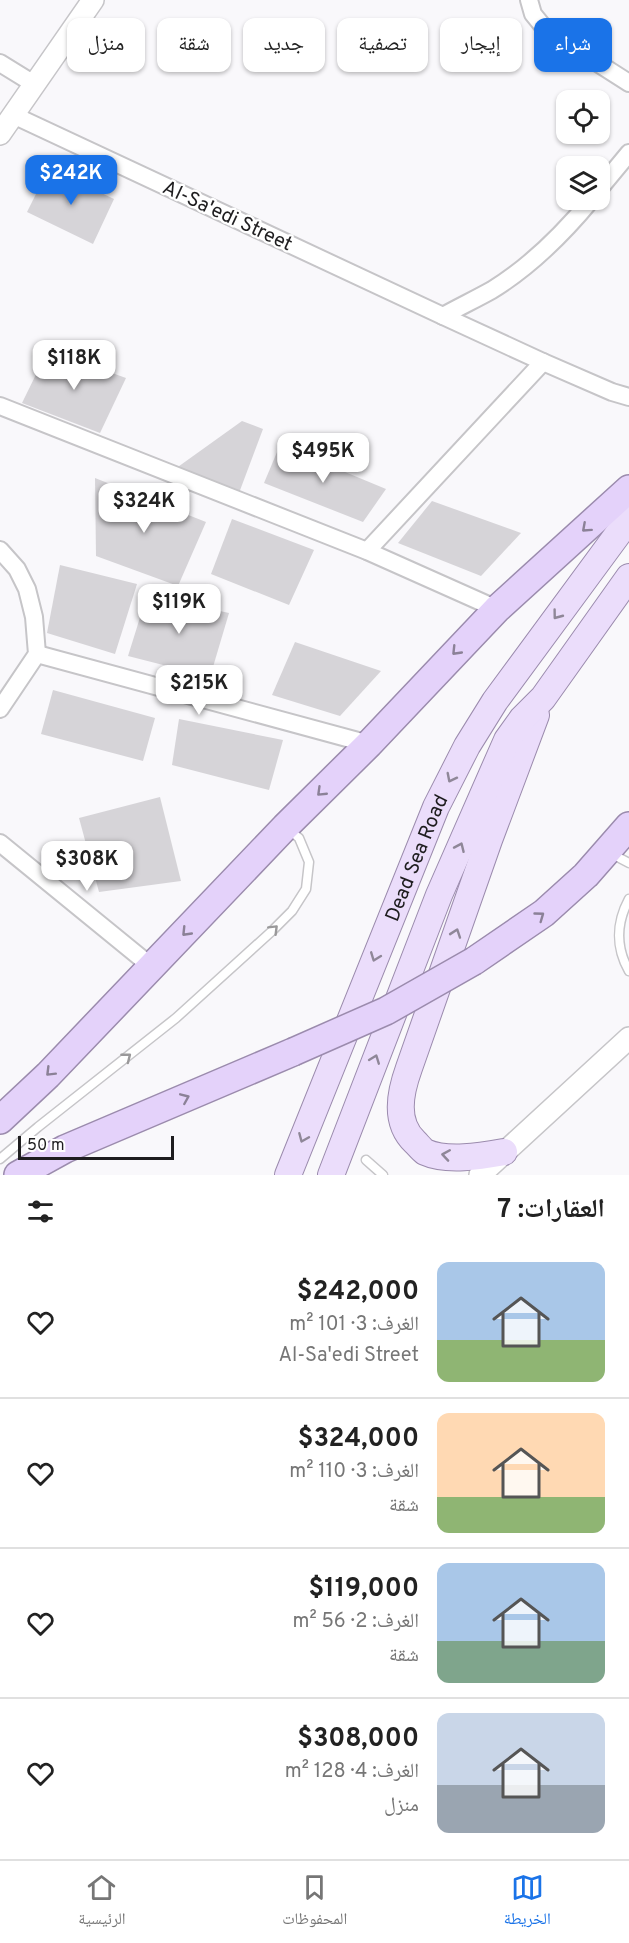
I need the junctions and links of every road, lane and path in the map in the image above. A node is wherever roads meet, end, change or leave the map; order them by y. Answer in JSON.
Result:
{"nodes":[{"id":1,"x":93,"y":0,"type":"edge"},
{"id":2,"x":529,"y":0,"type":"edge"},
{"id":3,"x":0,"y":63,"type":"edge"},
{"id":4,"x":629,"y":83,"type":"edge"},
{"id":5,"x":34,"y":84,"type":"junction"},
{"id":6,"x":13,"y":115,"type":"junction"},
{"id":7,"x":0,"y":134,"type":"edge"},
{"id":8,"x":629,"y":153,"type":"edge"},
{"id":9,"x":610,"y":176,"type":"edge"},
{"id":10,"x":583,"y":210,"type":"edge"},
{"id":11,"x":443,"y":316,"type":"junction"},
{"id":12,"x":543,"y":362,"type":"junction"},
{"id":13,"x":629,"y":397,"type":"edge"},
{"id":14,"x":0,"y":406,"type":"edge"},
{"id":15,"x":629,"y":489,"type":"edge"},
{"id":16,"x":629,"y":519,"type":"edge"},
{"id":17,"x":0,"y":550,"type":"edge"},
{"id":18,"x":367,"y":551,"type":"junction"},
{"id":19,"x":629,"y":577,"type":"edge"},
{"id":20,"x":497,"y":609,"type":"junction"},
{"id":21,"x":37,"y":654,"type":"junction"},
{"id":22,"x":543,"y":698,"type":"junction"},
{"id":23,"x":0,"y":709,"type":"edge"},
{"id":24,"x":369,"y":744,"type":"junction"},
{"id":25,"x":629,"y":826,"type":"edge"},
{"id":26,"x":285,"y":827,"type":"junction"},
{"id":27,"x":0,"y":843,"type":"edge"},
{"id":28,"x":618,"y":857,"type":"edge"},
{"id":29,"x":629,"y":898,"type":"edge"},
{"id":30,"x":152,"y":967,"type":"junction"},
{"id":31,"x":629,"y":972,"type":"edge"},
{"id":32,"x":629,"y":1038,"type":"edge"},
{"id":33,"x":317,"y":1103,"type":"junction"},
{"id":34,"x":0,"y":1120,"type":"edge"},
{"id":35,"x":504,"y":1152,"type":"junction"},
{"id":36,"x":0,"y":1159,"type":"edge"},
{"id":37,"x":366,"y":1160,"type":"dead end"},
{"id":38,"x":336,"y":1164,"type":"edge"},
{"id":39,"x":18,"y":1175,"type":"edge"},
{"id":40,"x":288,"y":1175,"type":"edge"},
{"id":41,"x":383,"y":1175,"type":"edge"},
{"id":42,"x":480,"y":1175,"type":"edge"}],
"edges":[{"from":1,"to":5,"type":"street"},
{"from":2,"to":4,"type":"street"},
{"from":3,"to":5,"type":"street"},
{"from":5,"to":6,"type":"street"},
{"from":6,"to":7,"type":"street"},
{"from":6,"to":11,"type":"street","name":"Al-Sa'edi Street"},
{"from":8,"to":9,"type":"street"},
{"from":10,"to":11,"type":"street"},
{"from":11,"to":12,"type":"street","name":"Al-Sa'edi Street"},
{"from":12,"to":13,"type":"street","name":"Al-Sa'edi Street"},
{"from":12,"to":18,"type":"street"},
{"from":14,"to":18,"type":"street"},
{"from":15,"to":20,"type":"highway","one_way":true},
{"from":16,"to":33,"type":"main road","name":"Dead Sea Road","one_way":true},
{"from":17,"to":21,"type":"street"},
{"from":18,"to":20,"type":"street"},
{"from":19,"to":22,"type":"main road"},
{"from":20,"to":24,"type":"highway","one_way":true},
{"from":21,"to":23,"type":"street"},
{"from":21,"to":24,"type":"street"},
{"from":35,"to":22,"type":"main road","one_way":true},
{"from":38,"to":22,"type":"main road","one_way":true},
{"from":24,"to":26,"type":"highway","one_way":true},
{"from":25,"to":28,"type":"highway"},
{"from":26,"to":30,"type":"highway","one_way":true},
{"from":36,"to":26,"type":"lane","one_way":true},
{"from":27,"to":30,"type":"street"},
{"from":39,"to":28,"type":"highway","one_way":true,"bridge":true},
{"from":29,"to":31,"type":"lane"},
{"from":30,"to":34,"type":"highway","one_way":true},
{"from":32,"to":35,"type":"street"},
{"from":33,"to":38,"type":"main road"},
{"from":33,"to":40,"type":"main road","name":"Dead Sea Road","one_way":true},
{"from":35,"to":42,"type":"street"},
{"from":37,"to":41,"type":"lane"}]}
